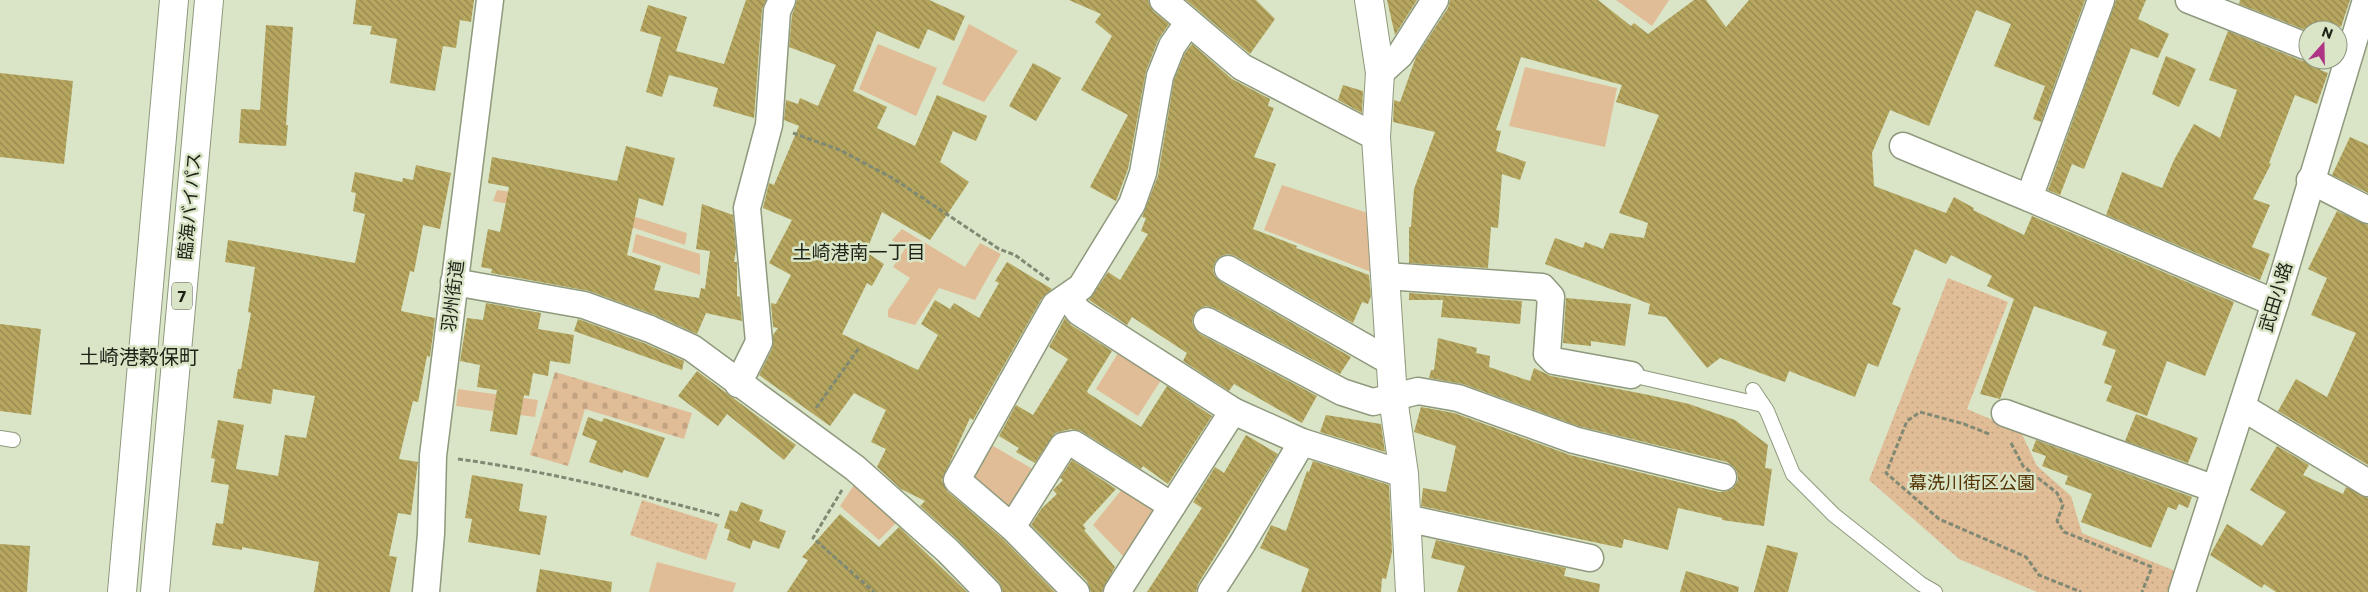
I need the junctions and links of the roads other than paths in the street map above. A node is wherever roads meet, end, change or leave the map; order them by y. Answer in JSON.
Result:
{"nodes":[{"id":1,"x":174,"y":0,"type":"edge"},
{"id":2,"x":210,"y":0,"type":"edge"},
{"id":3,"x":490,"y":0,"type":"edge"},
{"id":4,"x":782,"y":0,"type":"edge"},
{"id":5,"x":1162,"y":0,"type":"edge"},
{"id":6,"x":1369,"y":0,"type":"edge"},
{"id":7,"x":1435,"y":0,"type":"edge"},
{"id":8,"x":2101,"y":0,"type":"edge"},
{"id":9,"x":2189,"y":0,"type":"edge"},
{"id":10,"x":2366,"y":0,"type":"edge"},
{"id":11,"x":1188,"y":23,"type":"junction"},
{"id":12,"x":2298,"y":43,"type":"edge"},
{"id":13,"x":2348,"y":45,"type":"edge"},
{"id":14,"x":2339,"y":70,"type":"edge"},
{"id":15,"x":1380,"y":73,"type":"junction"},
{"id":16,"x":1376,"y":137,"type":"junction"},
{"id":17,"x":1903,"y":146,"type":"dead end"},
{"id":18,"x":2310,"y":180,"type":"junction"},
{"id":19,"x":2029,"y":198,"type":"junction"},
{"id":20,"x":2368,"y":210,"type":"edge"},
{"id":21,"x":1228,"y":269,"type":"dead end"},
{"id":22,"x":1386,"y":276,"type":"junction"},
{"id":23,"x":454,"y":282,"type":"junction"},
{"id":24,"x":1068,"y":298,"type":"junction"},
{"id":25,"x":2275,"y":303,"type":"junction"},
{"id":26,"x":1207,"y":321,"type":"dead end"},
{"id":27,"x":1391,"y":362,"type":"junction"},
{"id":28,"x":1631,"y":375,"type":"joint"},
{"id":29,"x":738,"y":384,"type":"junction"},
{"id":30,"x":1753,"y":390,"type":"dead end"},
{"id":31,"x":1393,"y":398,"type":"junction"},
{"id":32,"x":1763,"y":405,"type":"junction"},
{"id":33,"x":2242,"y":407,"type":"junction"},
{"id":34,"x":1233,"y":411,"type":"junction"},
{"id":35,"x":2005,"y":413,"type":"dead end"},
{"id":36,"x":1302,"y":442,"type":"junction"},
{"id":37,"x":1404,"y":474,"type":"junction"},
{"id":38,"x":1723,"y":477,"type":"dead end"},
{"id":39,"x":2368,"y":484,"type":"edge"},
{"id":40,"x":2215,"y":489,"type":"junction"},
{"id":41,"x":1172,"y":506,"type":"junction"},
{"id":42,"x":1406,"y":518,"type":"junction"},
{"id":43,"x":1012,"y":527,"type":"junction"},
{"id":44,"x":1590,"y":558,"type":"dead end"},
{"id":45,"x":122,"y":592,"type":"edge"},
{"id":46,"x":156,"y":592,"type":"edge"},
{"id":47,"x":426,"y":592,"type":"edge"},
{"id":48,"x":988,"y":592,"type":"edge"},
{"id":49,"x":1076,"y":592,"type":"edge"},
{"id":50,"x":1117,"y":592,"type":"edge"},
{"id":51,"x":1211,"y":592,"type":"edge"},
{"id":52,"x":1410,"y":592,"type":"edge"},
{"id":53,"x":1935,"y":592,"type":"edge"},
{"id":54,"x":2182,"y":592,"type":"edge"}],
"edges":[{"from":1,"to":45,"type":"main road","name":"臨海バイパス","number":"7"},
{"from":2,"to":46,"type":"main road","name":"臨海バイパス","number":"7"},
{"from":3,"to":23,"type":"street","name":"羽州街道"},
{"from":4,"to":29,"type":"street"},
{"from":5,"to":11,"type":"street"},
{"from":6,"to":15,"type":"main road"},
{"from":7,"to":15,"type":"street"},
{"from":8,"to":19,"type":"street"},
{"from":9,"to":12,"type":"street"},
{"from":10,"to":13,"type":"street","name":"武田小路"},
{"from":11,"to":16,"type":"street"},
{"from":11,"to":24,"type":"street"},
{"from":14,"to":18,"type":"street","name":"武田小路"},
{"from":15,"to":16,"type":"main road"},
{"from":16,"to":22,"type":"main road"},
{"from":17,"to":19,"type":"street"},
{"from":18,"to":20,"type":"street"},
{"from":18,"to":25,"type":"street","name":"武田小路"},
{"from":19,"to":25,"type":"street"},
{"from":21,"to":27,"type":"street"},
{"from":22,"to":27,"type":"main road"},
{"from":22,"to":28,"type":"street"},
{"from":23,"to":29,"type":"street"},
{"from":23,"to":47,"type":"street","name":"羽州街道"},
{"from":24,"to":34,"type":"street"},
{"from":24,"to":43,"type":"street"},
{"from":25,"to":33,"type":"street","name":"武田小路"},
{"from":26,"to":31,"type":"street"},
{"from":27,"to":31,"type":"main road"},
{"from":28,"to":32,"type":"lane"},
{"from":29,"to":48,"type":"street"},
{"from":30,"to":32,"type":"lane"},
{"from":31,"to":37,"type":"main road"},
{"from":31,"to":38,"type":"street"},
{"from":32,"to":53,"type":"lane"},
{"from":33,"to":39,"type":"street"},
{"from":33,"to":40,"type":"street","name":"武田小路"},
{"from":34,"to":36,"type":"street"},
{"from":34,"to":41,"type":"street"},
{"from":35,"to":40,"type":"street"},
{"from":36,"to":37,"type":"street"},
{"from":36,"to":51,"type":"street"},
{"from":37,"to":42,"type":"main road"},
{"from":40,"to":54,"type":"street","name":"武田小路"},
{"from":41,"to":43,"type":"street"},
{"from":41,"to":50,"type":"street"},
{"from":42,"to":44,"type":"street"},
{"from":42,"to":52,"type":"main road"},
{"from":43,"to":49,"type":"street"}]}
